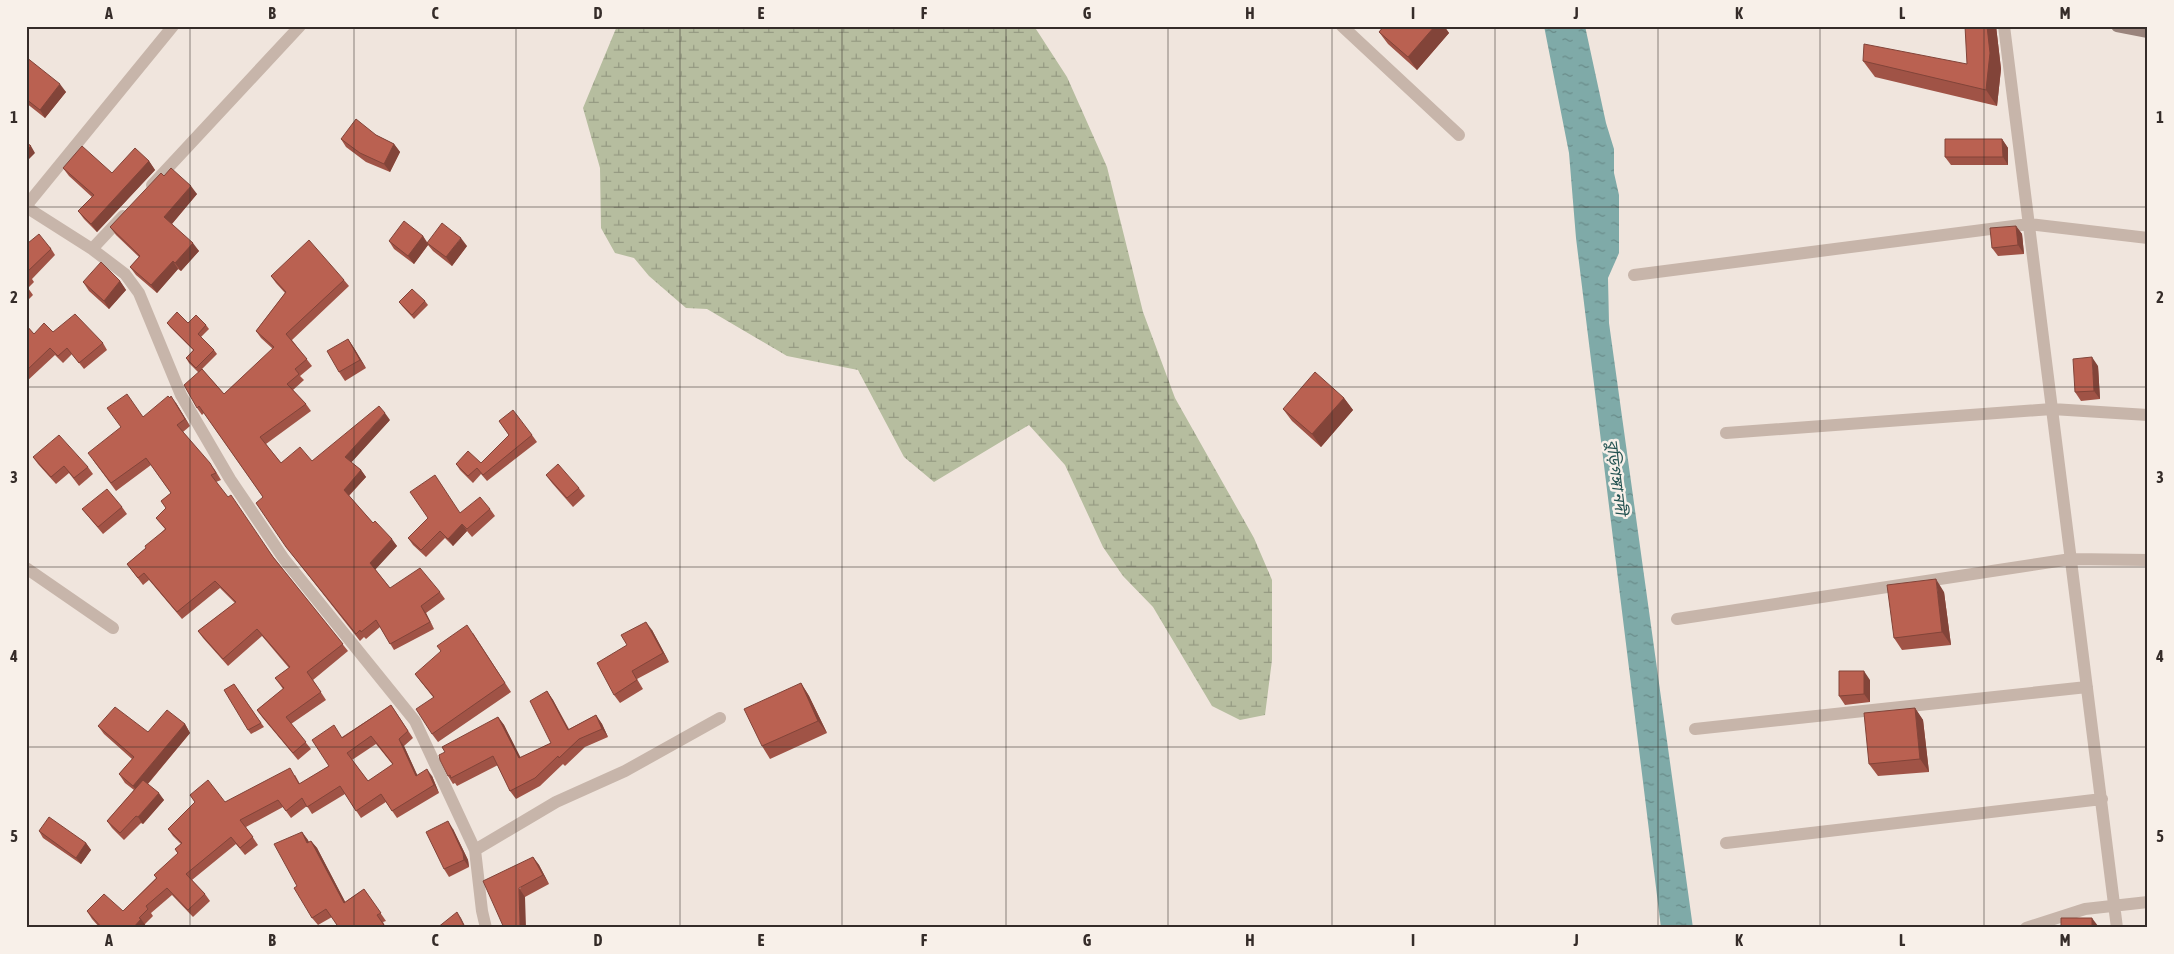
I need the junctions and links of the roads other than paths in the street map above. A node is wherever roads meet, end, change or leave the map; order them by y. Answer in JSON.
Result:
{"nodes":[{"id":1,"x":173,"y":26,"type":"edge"},
{"id":2,"x":300,"y":26,"type":"edge"},
{"id":3,"x":1342,"y":26,"type":"edge"},
{"id":4,"x":2004,"y":26,"type":"edge"},
{"id":5,"x":2117,"y":26,"type":"edge"},
{"id":6,"x":2148,"y":32,"type":"edge"},
{"id":7,"x":1459,"y":135,"type":"dead end"},
{"id":8,"x":146,"y":192,"type":"edge"},
{"id":9,"x":132,"y":206,"type":"edge"},
{"id":10,"x":26,"y":207,"type":"edge"},
{"id":11,"x":2029,"y":224,"type":"junction"},
{"id":12,"x":2148,"y":238,"type":"edge"},
{"id":13,"x":92,"y":249,"type":"junction"},
{"id":14,"x":1634,"y":275,"type":"dead end"},
{"id":15,"x":2052,"y":409,"type":"junction"},
{"id":16,"x":2148,"y":415,"type":"edge"},
{"id":17,"x":1726,"y":433,"type":"dead end"},
{"id":18,"x":2071,"y":559,"type":"junction"},
{"id":19,"x":2148,"y":560,"type":"edge"},
{"id":20,"x":26,"y":568,"type":"edge"},
{"id":21,"x":1677,"y":619,"type":"dead end"},
{"id":22,"x":113,"y":628,"type":"dead end"},
{"id":23,"x":2088,"y":687,"type":"junction"},
{"id":24,"x":720,"y":718,"type":"dead end"},
{"id":25,"x":1695,"y":729,"type":"dead end"},
{"id":26,"x":2102,"y":799,"type":"junction"},
{"id":27,"x":1726,"y":842,"type":"dead end"},
{"id":28,"x":475,"y":850,"type":"junction"},
{"id":29,"x":2148,"y":902,"type":"edge"},
{"id":30,"x":2115,"y":906,"type":"junction"},
{"id":31,"x":486,"y":928,"type":"edge"},
{"id":32,"x":2026,"y":928,"type":"edge"},
{"id":33,"x":2117,"y":928,"type":"edge"}],
"edges":[{"from":1,"to":10,"type":"street"},
{"from":2,"to":8,"type":"street"},
{"from":3,"to":7,"type":"street"},
{"from":4,"to":11,"type":"street"},
{"from":5,"to":6,"type":"street"},
{"from":9,"to":13,"type":"street"},
{"from":10,"to":13,"type":"street"},
{"from":11,"to":12,"type":"street"},
{"from":11,"to":14,"type":"street"},
{"from":11,"to":15,"type":"street"},
{"from":13,"to":28,"type":"street"},
{"from":15,"to":16,"type":"street"},
{"from":15,"to":17,"type":"street"},
{"from":15,"to":18,"type":"street"},
{"from":18,"to":19,"type":"street"},
{"from":18,"to":21,"type":"street"},
{"from":18,"to":23,"type":"street"},
{"from":20,"to":22,"type":"street"},
{"from":23,"to":25,"type":"street"},
{"from":23,"to":26,"type":"street"},
{"from":24,"to":28,"type":"street"},
{"from":26,"to":27,"type":"street"},
{"from":26,"to":30,"type":"street"},
{"from":28,"to":31,"type":"street"},
{"from":29,"to":30,"type":"street"},
{"from":30,"to":32,"type":"street"},
{"from":30,"to":33,"type":"street"}]}
